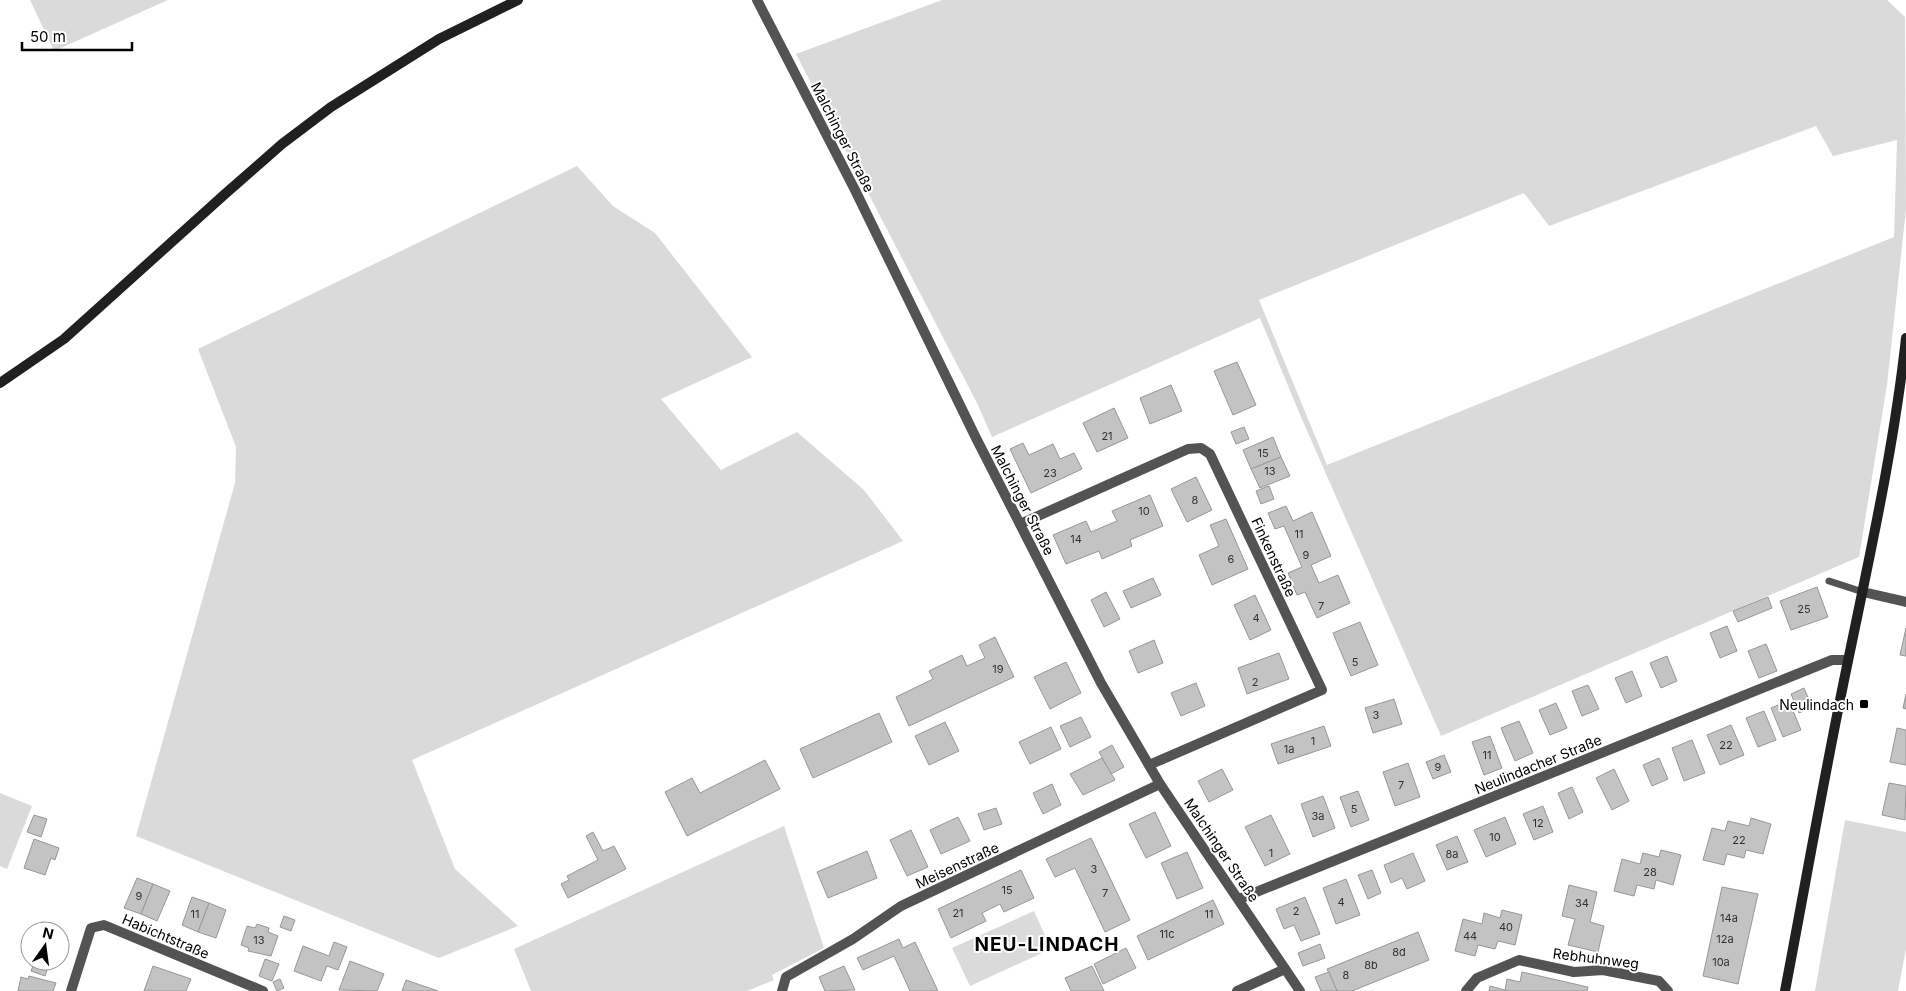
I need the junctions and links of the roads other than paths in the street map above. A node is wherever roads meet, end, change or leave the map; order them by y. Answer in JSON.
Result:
{"nodes":[{"id":1,"x":518,"y":0,"type":"edge"},
{"id":2,"x":757,"y":0,"type":"edge"},
{"id":3,"x":1906,"y":338,"type":"edge"},
{"id":4,"x":0,"y":383,"type":"edge"},
{"id":5,"x":1020,"y":524,"type":"junction"},
{"id":6,"x":1828,"y":581,"type":"dead end"},
{"id":7,"x":1864,"y":592,"type":"junction"},
{"id":8,"x":1906,"y":602,"type":"edge"},
{"id":9,"x":1848,"y":660,"type":"junction"},
{"id":10,"x":1149,"y":765,"type":"junction"},
{"id":11,"x":1160,"y":784,"type":"junction"},
{"id":12,"x":1239,"y":900,"type":"junction"},
{"id":13,"x":1284,"y":969,"type":"junction"},
{"id":14,"x":71,"y":991,"type":"edge"},
{"id":15,"x":263,"y":991,"type":"edge"},
{"id":16,"x":782,"y":991,"type":"edge"},
{"id":17,"x":1237,"y":991,"type":"edge"},
{"id":18,"x":1300,"y":991,"type":"edge"},
{"id":19,"x":1466,"y":991,"type":"edge"},
{"id":20,"x":1668,"y":991,"type":"edge"},
{"id":21,"x":1785,"y":991,"type":"edge"}],
"edges":[{"from":1,"to":4,"type":"street"},
{"from":2,"to":5,"type":"street","name":"Malchinger Straße"},
{"from":3,"to":7,"type":"street"},
{"from":5,"to":10,"type":"street","name":"Malchinger Straße"},
{"from":5,"to":10,"type":"street","name":"Finkenstraße"},
{"from":6,"to":7,"type":"lane"},
{"from":7,"to":8,"type":"street"},
{"from":7,"to":9,"type":"street"},
{"from":9,"to":12,"type":"street","name":"Neulindacher Straße"},
{"from":9,"to":21,"type":"street"},
{"from":10,"to":11,"type":"street","name":"Malchinger Straße"},
{"from":11,"to":12,"type":"street","name":"Malchinger Straße"},
{"from":11,"to":16,"type":"street","name":"Meisenstraße"},
{"from":12,"to":13,"type":"street","name":"Malchinger Straße"},
{"from":13,"to":17,"type":"street"},
{"from":13,"to":18,"type":"street","name":"Malchinger Straße"},
{"from":14,"to":15,"type":"street","name":"Habichtstraße"},
{"from":19,"to":20,"type":"street","name":"Rebhuhnweg"}]}
